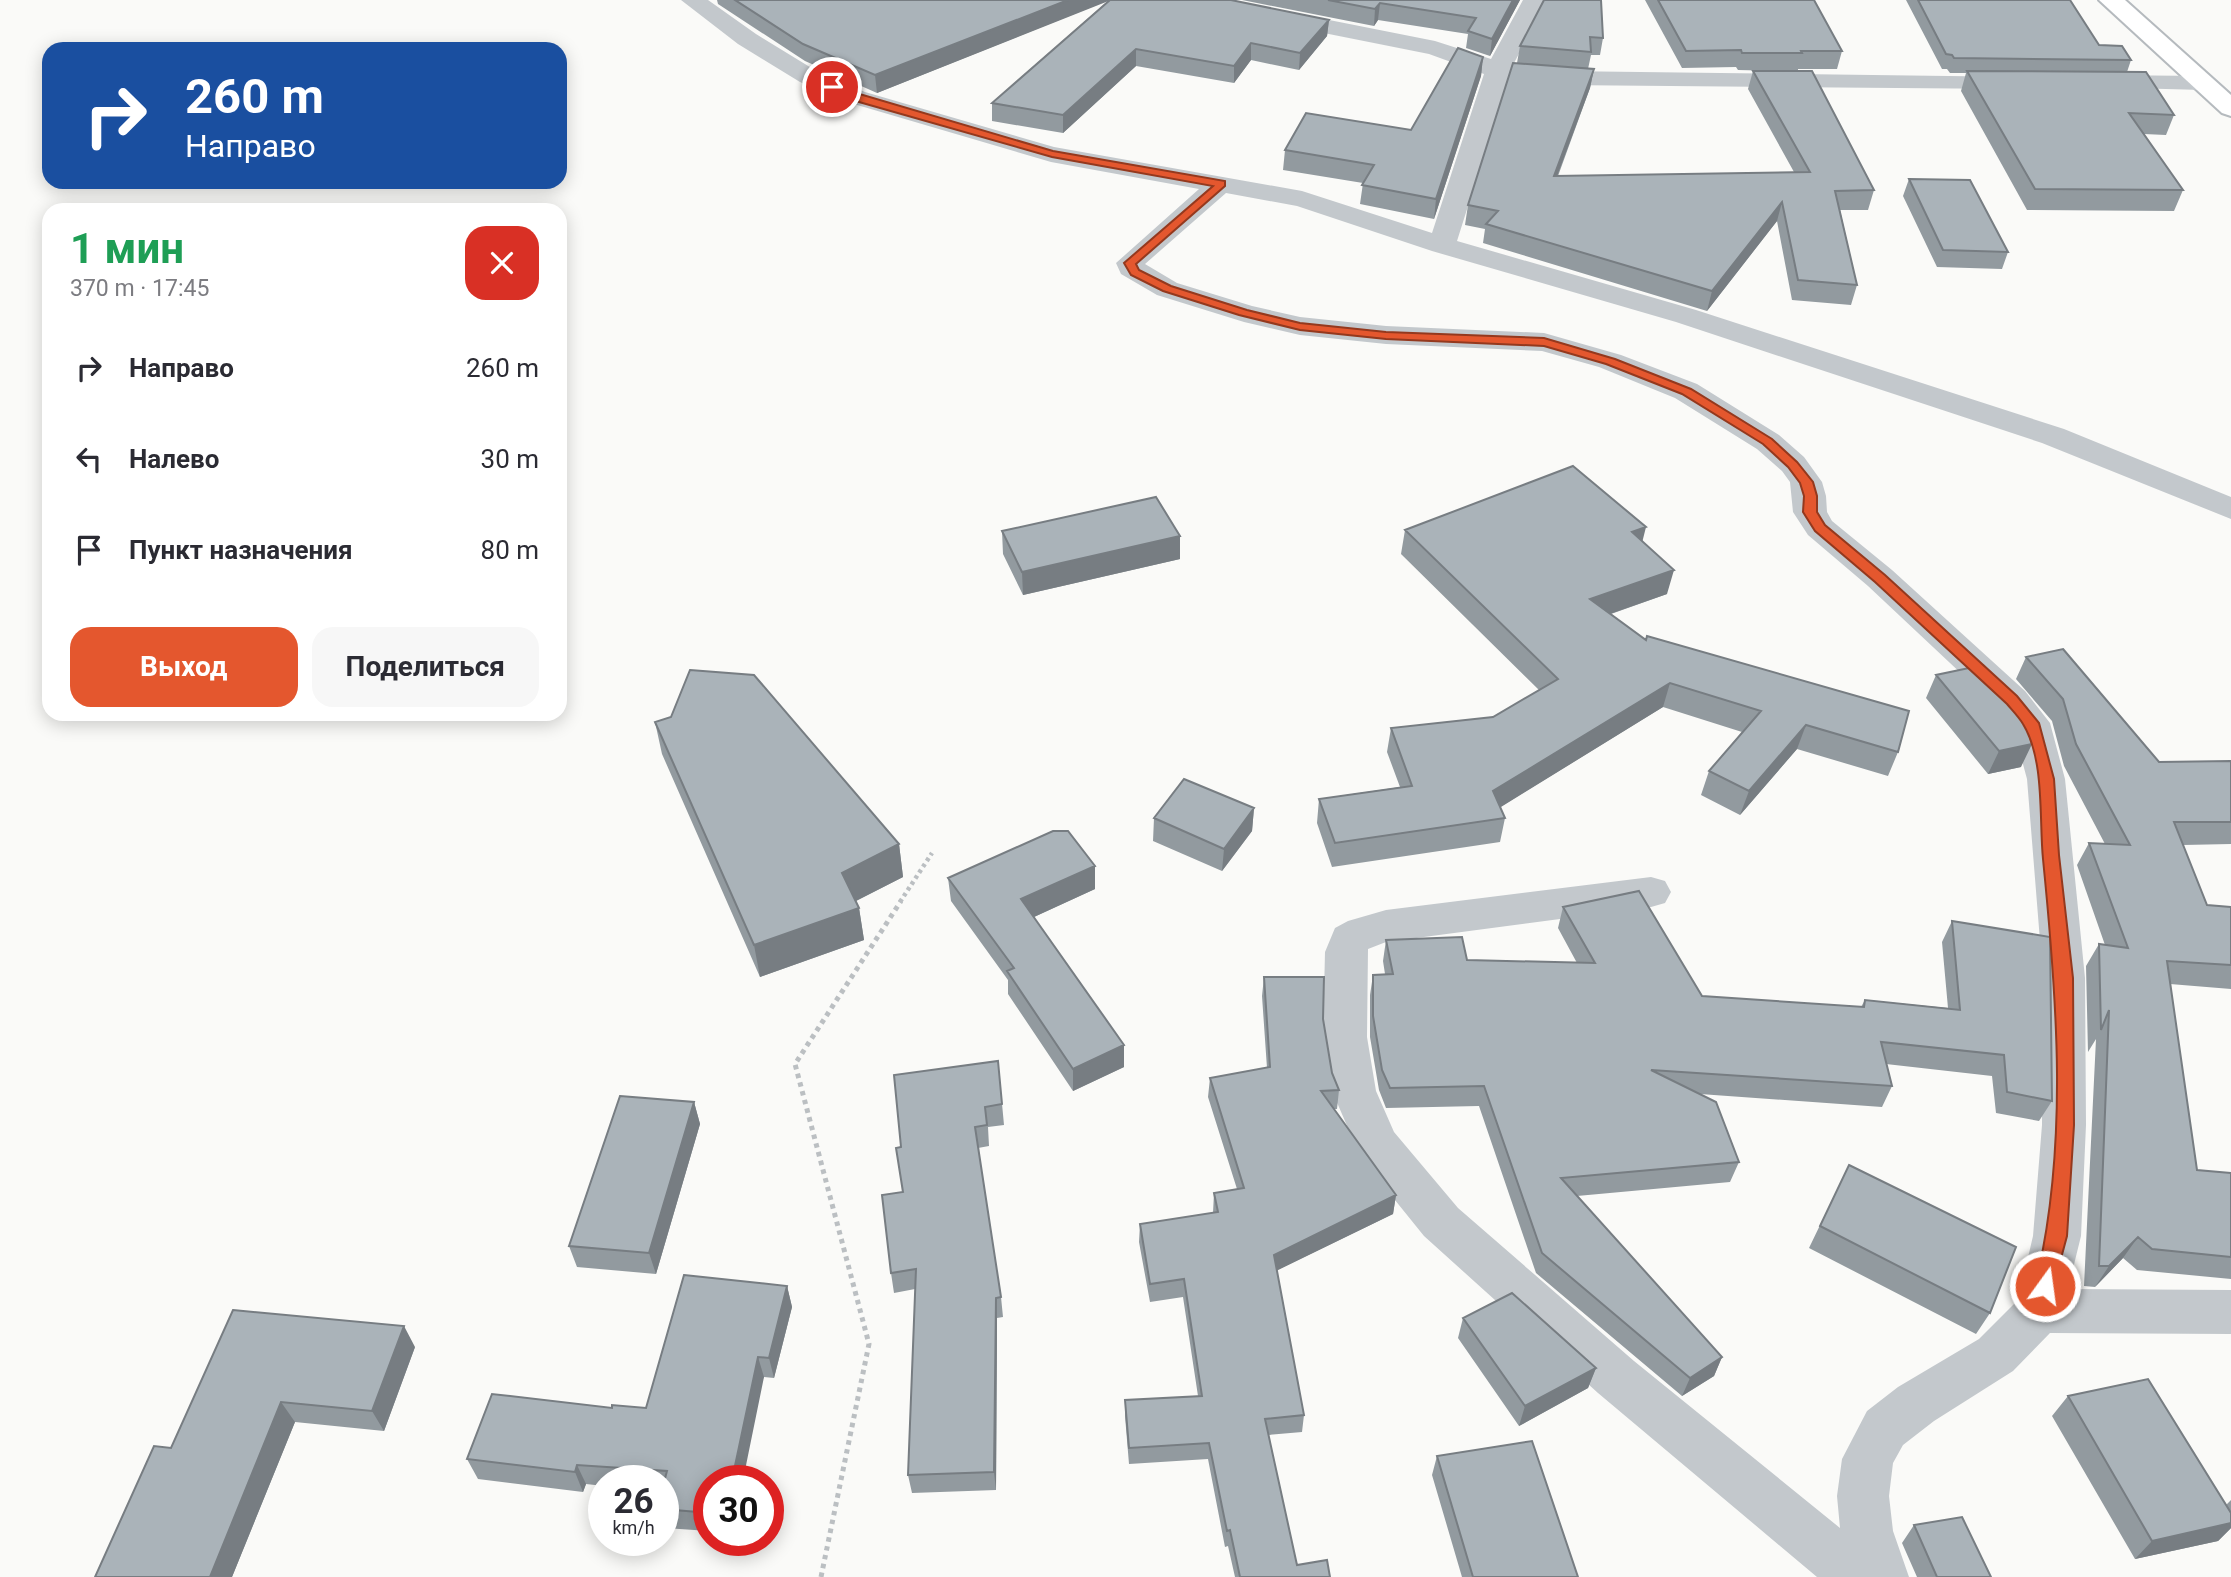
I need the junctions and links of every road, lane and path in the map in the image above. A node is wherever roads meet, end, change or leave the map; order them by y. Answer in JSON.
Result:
{"nodes":[{"id":1,"x":696,"y":0,"type":"edge"},
{"id":2,"x":1193,"y":0,"type":"edge"},
{"id":3,"x":1535,"y":0,"type":"edge"},
{"id":4,"x":2111,"y":0,"type":"edge"},
{"id":5,"x":1498,"y":70,"type":"junction"},
{"id":6,"x":2038,"y":82,"type":"edge"},
{"id":7,"x":2080,"y":82,"type":"edge"},
{"id":8,"x":2203,"y":83,"type":"junction"},
{"id":9,"x":2231,"y":108,"type":"edge"},
{"id":10,"x":1221,"y":184,"type":"junction"},
{"id":11,"x":1442,"y":245,"type":"junction"},
{"id":12,"x":2231,"y":509,"type":"edge"},
{"id":13,"x":932,"y":853,"type":"dead end"},
{"id":14,"x":1651,"y":892,"type":"dead end"},
{"id":15,"x":2039,"y":1311,"type":"junction"},
{"id":16,"x":2231,"y":1312,"type":"edge"},
{"id":17,"x":821,"y":1577,"type":"edge"},
{"id":18,"x":1858,"y":1577,"type":"edge"},
{"id":19,"x":1882,"y":1577,"type":"edge"}],
"edges":[{"from":1,"to":10,"type":"street"},
{"from":2,"to":5,"type":"street"},
{"from":3,"to":5,"type":"street"},
{"from":4,"to":8,"type":"main road"},
{"from":5,"to":6,"type":"street"},
{"from":5,"to":11,"type":"street"},
{"from":7,"to":8,"type":"street"},
{"from":8,"to":9,"type":"main road"},
{"from":10,"to":11,"type":"street"},
{"from":10,"to":15,"type":"street"},
{"from":11,"to":12,"type":"street"},
{"from":13,"to":17,"type":"path"},
{"from":14,"to":18,"type":"street"},
{"from":15,"to":16,"type":"street"},
{"from":15,"to":19,"type":"street"}]}
